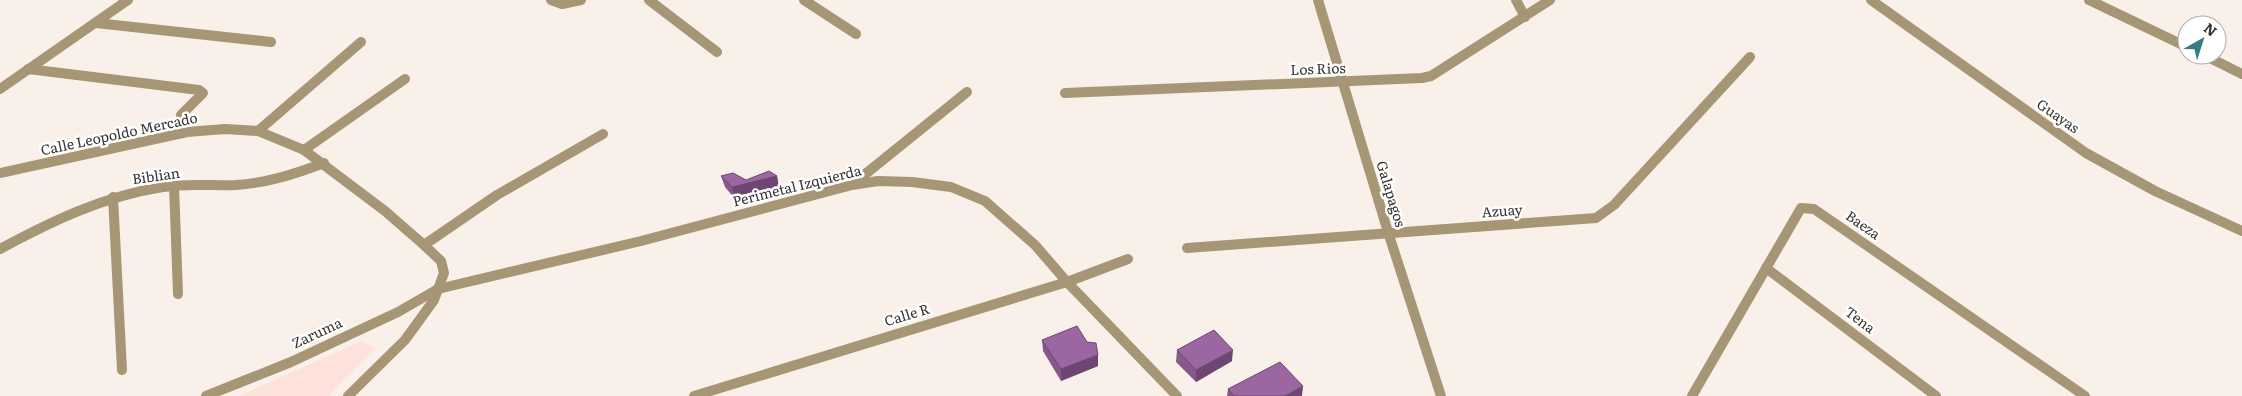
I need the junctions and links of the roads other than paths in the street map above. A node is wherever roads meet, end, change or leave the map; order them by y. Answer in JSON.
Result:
{"nodes":[{"id":1,"x":128,"y":0,"type":"edge"},
{"id":2,"x":551,"y":0,"type":"edge"},
{"id":3,"x":581,"y":0,"type":"edge"},
{"id":4,"x":649,"y":0,"type":"edge"},
{"id":5,"x":804,"y":0,"type":"edge"},
{"id":6,"x":1318,"y":0,"type":"edge"},
{"id":7,"x":1516,"y":0,"type":"edge"},
{"id":8,"x":1550,"y":0,"type":"edge"},
{"id":9,"x":1871,"y":0,"type":"edge"},
{"id":10,"x":2088,"y":0,"type":"edge"},
{"id":11,"x":1525,"y":17,"type":"junction"},
{"id":12,"x":96,"y":23,"type":"junction"},
{"id":13,"x":856,"y":34,"type":"dead end"},
{"id":14,"x":2177,"y":41,"type":"edge"},
{"id":15,"x":271,"y":42,"type":"dead end"},
{"id":16,"x":361,"y":42,"type":"dead end"},
{"id":17,"x":717,"y":52,"type":"dead end"},
{"id":18,"x":1750,"y":57,"type":"dead end"},
{"id":19,"x":2224,"y":65,"type":"edge"},
{"id":20,"x":28,"y":69,"type":"junction"},
{"id":21,"x":2242,"y":74,"type":"edge"},
{"id":22,"x":405,"y":79,"type":"dead end"},
{"id":23,"x":1343,"y":82,"type":"junction"},
{"id":24,"x":0,"y":89,"type":"edge"},
{"id":25,"x":967,"y":92,"type":"dead end"},
{"id":26,"x":1066,"y":93,"type":"dead end"},
{"id":27,"x":181,"y":114,"type":"dead end"},
{"id":28,"x":258,"y":131,"type":"junction"},
{"id":29,"x":603,"y":134,"type":"dead end"},
{"id":30,"x":304,"y":150,"type":"junction"},
{"id":31,"x":324,"y":163,"type":"junction"},
{"id":32,"x":0,"y":174,"type":"edge"},
{"id":33,"x":852,"y":185,"type":"junction"},
{"id":34,"x":174,"y":186,"type":"junction"},
{"id":35,"x":113,"y":197,"type":"junction"},
{"id":36,"x":2242,"y":231,"type":"edge"},
{"id":37,"x":1388,"y":232,"type":"junction"},
{"id":38,"x":424,"y":246,"type":"junction"},
{"id":39,"x":1187,"y":248,"type":"dead end"},
{"id":40,"x":0,"y":249,"type":"edge"},
{"id":41,"x":1128,"y":259,"type":"dead end"},
{"id":42,"x":1766,"y":268,"type":"junction"},
{"id":43,"x":1067,"y":282,"type":"junction"},
{"id":44,"x":438,"y":289,"type":"junction"},
{"id":45,"x":178,"y":294,"type":"dead end"},
{"id":46,"x":122,"y":370,"type":"dead end"},
{"id":47,"x":206,"y":396,"type":"edge"},
{"id":48,"x":348,"y":396,"type":"edge"},
{"id":49,"x":694,"y":396,"type":"edge"},
{"id":50,"x":1177,"y":396,"type":"edge"},
{"id":51,"x":1441,"y":396,"type":"edge"},
{"id":52,"x":1692,"y":396,"type":"edge"},
{"id":53,"x":1936,"y":396,"type":"edge"},
{"id":54,"x":2085,"y":396,"type":"edge"}],
"edges":[{"from":1,"to":12,"type":"street"},
{"from":2,"to":3,"type":"street"},
{"from":4,"to":17,"type":"street"},
{"from":5,"to":13,"type":"street"},
{"from":6,"to":23,"type":"street","name":"Galapagos"},
{"from":7,"to":11,"type":"street"},
{"from":8,"to":11,"type":"street","name":"Los Rios"},
{"from":9,"to":36,"type":"street","name":"Guayas"},
{"from":10,"to":14,"type":"street"},
{"from":11,"to":23,"type":"street","name":"Los Rios"},
{"from":12,"to":15,"type":"street"},
{"from":12,"to":20,"type":"street"},
{"from":16,"to":28,"type":"street"},
{"from":18,"to":37,"type":"street","name":"Azuay"},
{"from":19,"to":21,"type":"street"},
{"from":20,"to":24,"type":"street"},
{"from":20,"to":27,"type":"street"},
{"from":22,"to":30,"type":"street"},
{"from":23,"to":26,"type":"street","name":"Los Rios"},
{"from":23,"to":37,"type":"street","name":"Galapagos"},
{"from":25,"to":33,"type":"street"},
{"from":28,"to":30,"type":"street","name":"Calle Leopoldo Mercado"},
{"from":28,"to":32,"type":"street","name":"Calle Leopoldo Mercado"},
{"from":29,"to":38,"type":"street"},
{"from":30,"to":31,"type":"street","name":"Calle Leopoldo Mercado"},
{"from":31,"to":34,"type":"street","name":"Biblian"},
{"from":31,"to":38,"type":"street","name":"Calle Leopoldo Mercado"},
{"from":33,"to":43,"type":"street","name":"Perimetal Izquierda"},
{"from":33,"to":44,"type":"street","name":"Perimetal Izquierda"},
{"from":34,"to":35,"type":"street","name":"Biblian"},
{"from":34,"to":45,"type":"street"},
{"from":35,"to":40,"type":"street","name":"Biblian"},
{"from":35,"to":46,"type":"street"},
{"from":37,"to":39,"type":"street","name":"Azuay"},
{"from":37,"to":51,"type":"street","name":"Galapagos"},
{"from":38,"to":44,"type":"street","name":"Calle Leopoldo Mercado"},
{"from":41,"to":43,"type":"street","name":"Calle R"},
{"from":42,"to":52,"type":"street","name":"Baeza"},
{"from":42,"to":53,"type":"street","name":"Tena"},
{"from":42,"to":54,"type":"street","name":"Baeza"},
{"from":43,"to":49,"type":"street","name":"Calle R"},
{"from":43,"to":50,"type":"street","name":"Perimetal Izquierda"},
{"from":44,"to":47,"type":"street","name":"Zaruma"},
{"from":44,"to":48,"type":"street","name":"Calle Leopoldo Mercado"}]}
